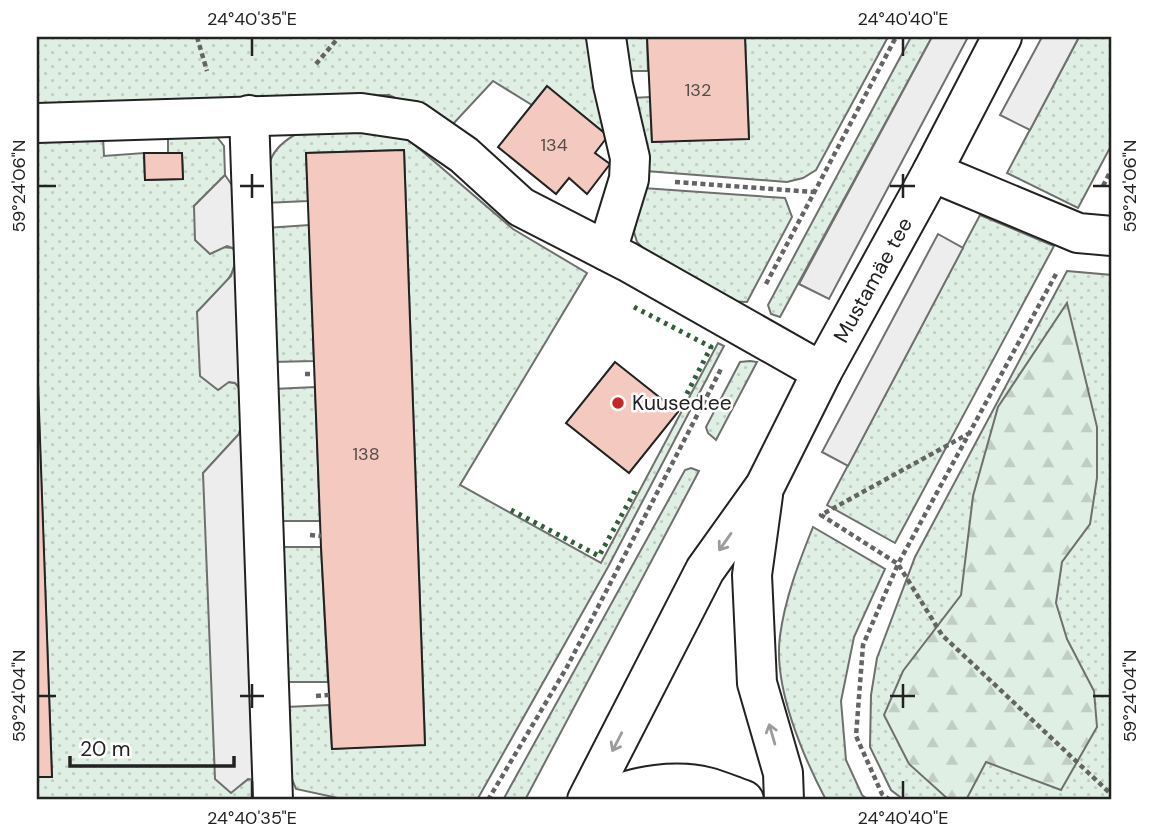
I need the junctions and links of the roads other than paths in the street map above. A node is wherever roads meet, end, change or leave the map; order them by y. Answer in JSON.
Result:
{"nodes":[{"id":1,"x":606,"y":37,"type":"edge"},
{"id":2,"x":1002,"y":37,"type":"edge"},
{"id":3,"x":249,"y":115,"type":"junction"},
{"id":4,"x":37,"y":123,"type":"edge"},
{"id":5,"x":932,"y":172,"type":"junction"},
{"id":6,"x":1095,"y":235,"type":"edge"},
{"id":7,"x":607,"y":251,"type":"junction"},
{"id":8,"x":822,"y":372,"type":"junction"},
{"id":9,"x":765,"y":486,"type":"junction"},
{"id":10,"x":273,"y":800,"type":"edge"},
{"id":11,"x":587,"y":800,"type":"edge"},
{"id":12,"x":608,"y":800,"type":"edge"},
{"id":13,"x":744,"y":800,"type":"edge"},
{"id":14,"x":784,"y":800,"type":"edge"}],
"edges":[{"from":1,"to":7,"type":"street"},
{"from":2,"to":5,"type":"street","name":"Mustamäe tee"},
{"from":3,"to":4,"type":"street"},
{"from":3,"to":7,"type":"street"},
{"from":3,"to":10,"type":"street"},
{"from":5,"to":6,"type":"street"},
{"from":5,"to":8,"type":"street","name":"Mustamäe tee"},
{"from":7,"to":8,"type":"street"},
{"from":8,"to":9,"type":"street","name":"Mustamäe tee"},
{"from":9,"to":11,"type":"street","name":"Mustamäe tee","one_way":true},
{"from":14,"to":9,"type":"street","name":"Mustamäe tee","one_way":true},
{"from":12,"to":13,"type":"street"}]}
